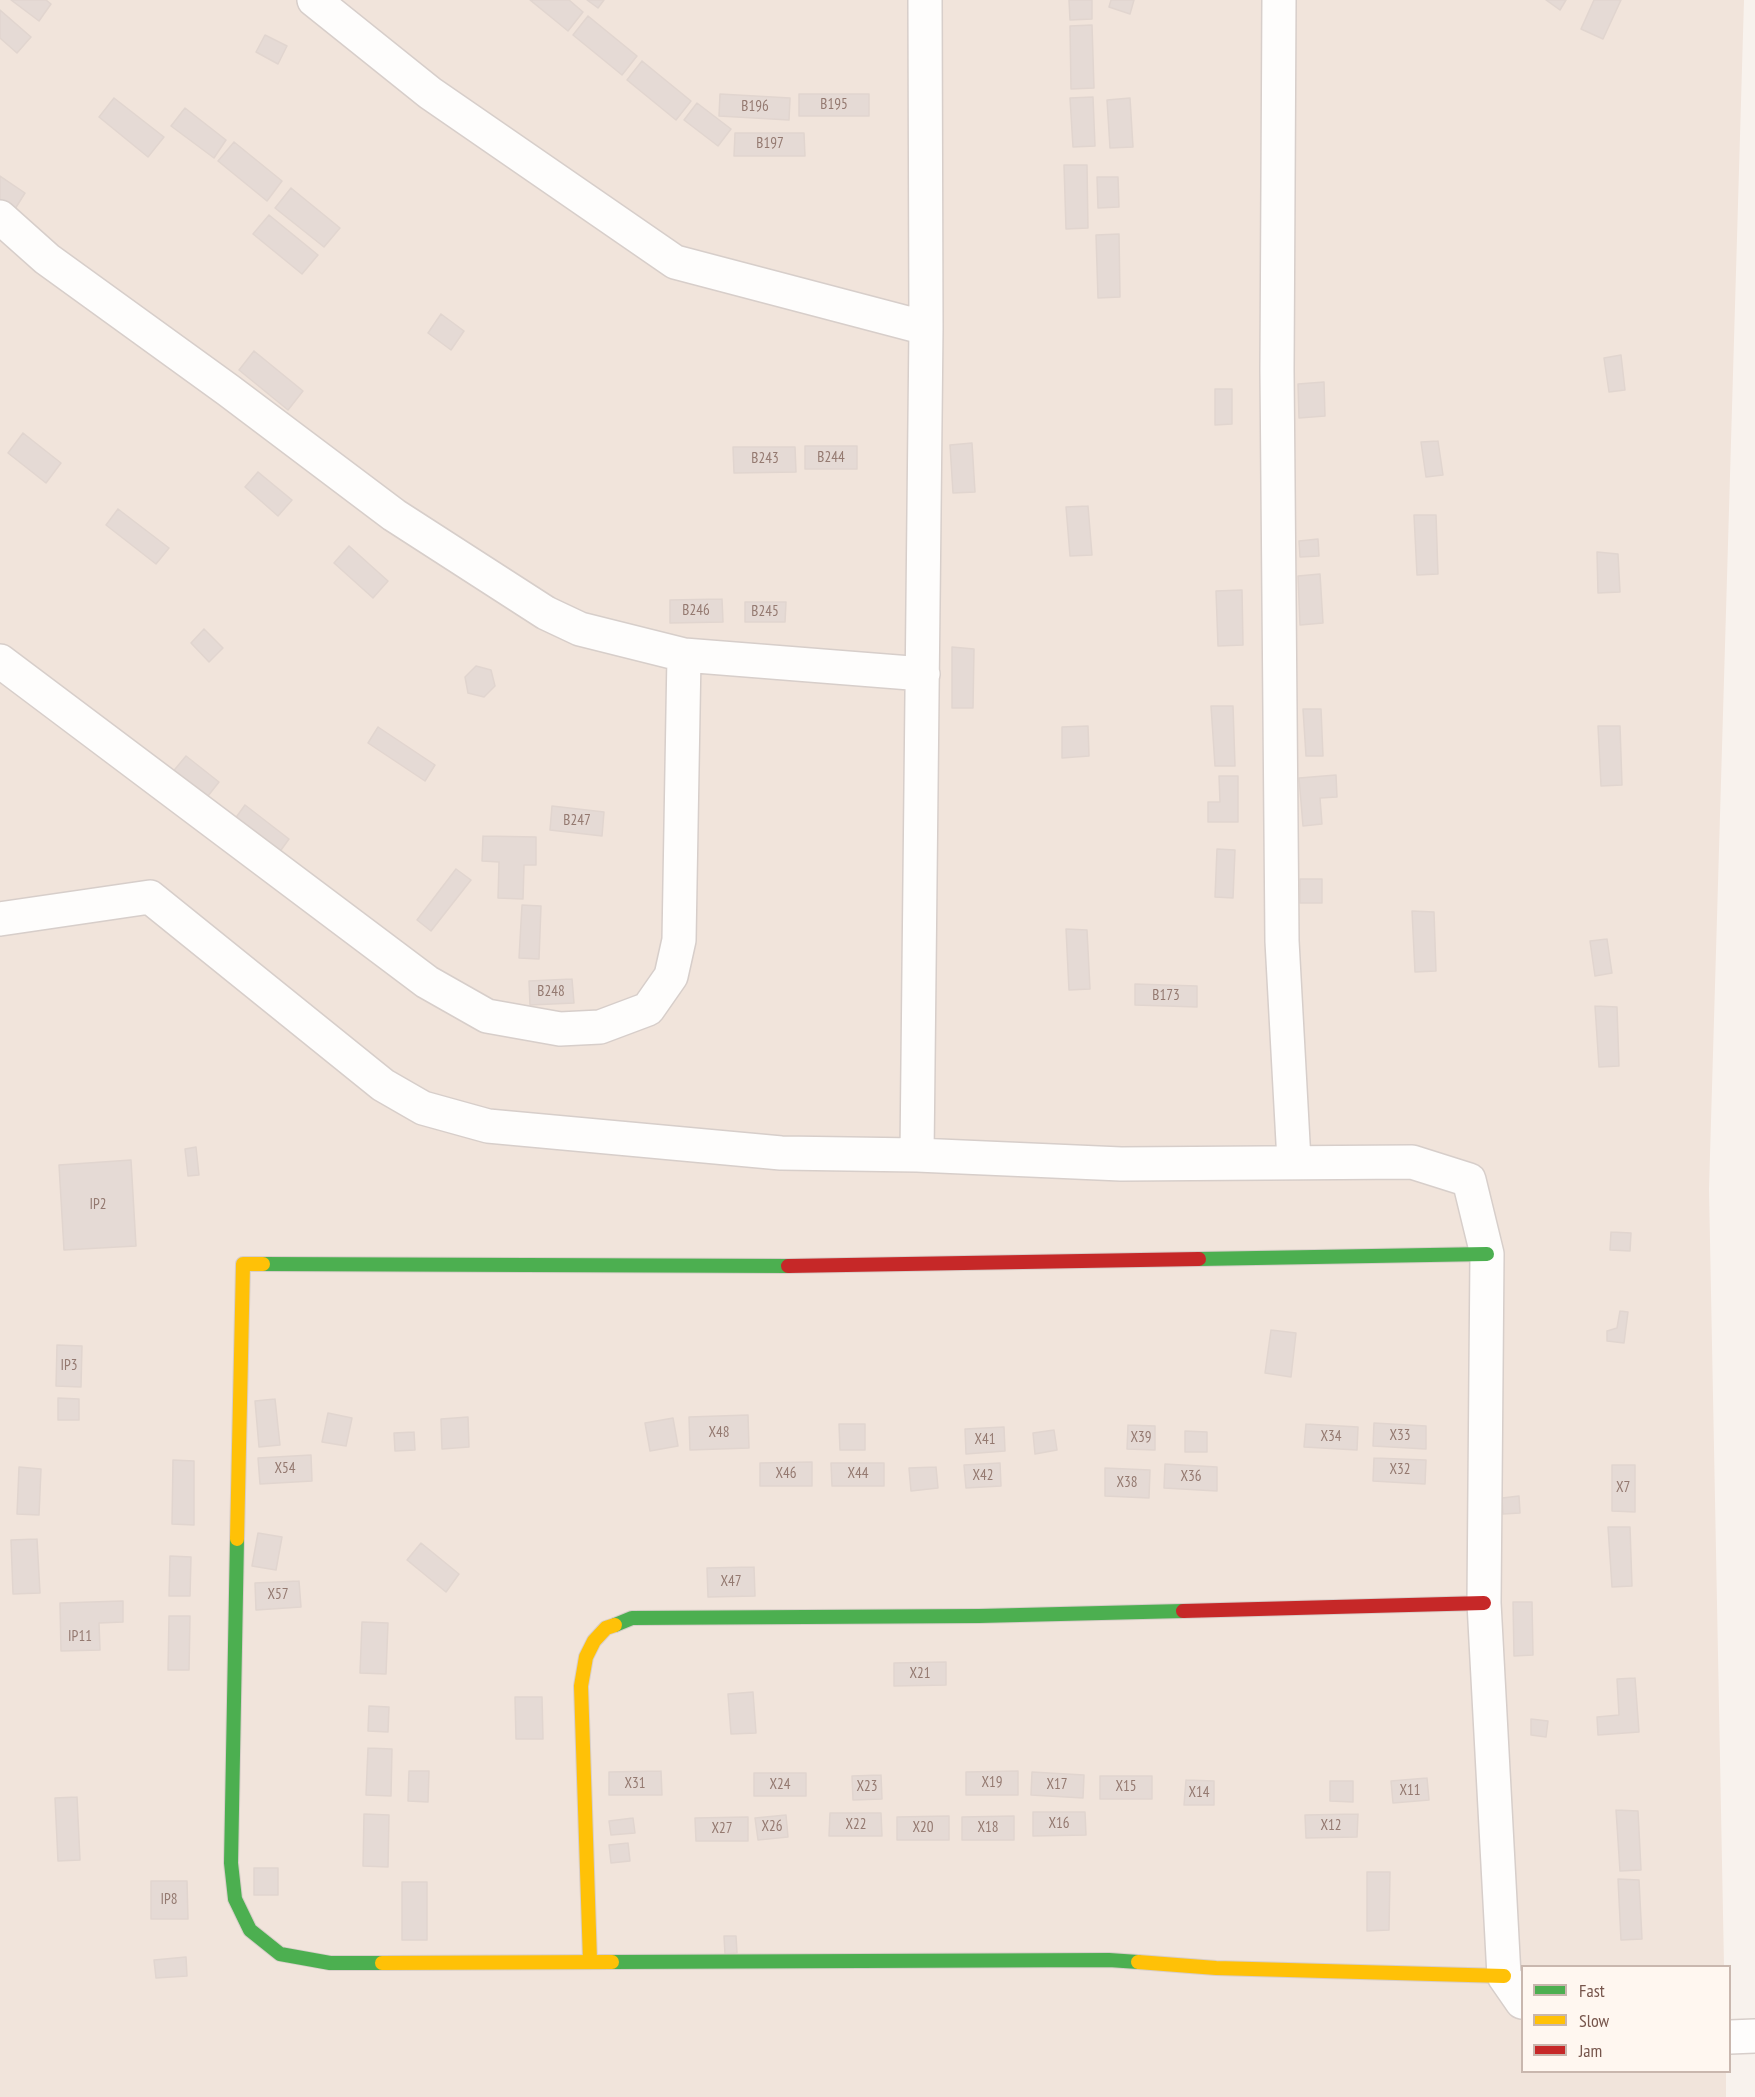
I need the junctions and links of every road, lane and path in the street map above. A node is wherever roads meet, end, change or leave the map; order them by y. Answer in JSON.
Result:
{"nodes":[{"id":1,"x":314,"y":0,"type":"edge"},
{"id":2,"x":925,"y":0,"type":"edge"},
{"id":3,"x":1280,"y":0,"type":"edge"},
{"id":4,"x":0,"y":217,"type":"edge"},
{"id":5,"x":926,"y":328,"type":"junction"},
{"id":6,"x":684,"y":655,"type":"junction"},
{"id":7,"x":0,"y":661,"type":"edge"},
{"id":8,"x":922,"y":674,"type":"junction"},
{"id":9,"x":0,"y":919,"type":"edge"},
{"id":10,"x":917,"y":1155,"type":"junction"},
{"id":11,"x":1294,"y":1161,"type":"junction"},
{"id":12,"x":1487,"y":1254,"type":"junction"},
{"id":13,"x":1484,"y":1602,"type":"junction"},
{"id":14,"x":590,"y":1961,"type":"junction"},
{"id":15,"x":1513,"y":1989,"type":"edge"},
{"id":16,"x":1755,"y":2036,"type":"edge"},
{"id":17,"x":1731,"y":2037,"type":"edge"}],
"edges":[{"from":1,"to":5,"type":"street"},
{"from":2,"to":5,"type":"street"},
{"from":3,"to":11,"type":"street"},
{"from":4,"to":6,"type":"street"},
{"from":5,"to":8,"type":"street"},
{"from":6,"to":7,"type":"street"},
{"from":6,"to":8,"type":"street"},
{"from":8,"to":10,"type":"street"},
{"from":9,"to":10,"type":"street"},
{"from":10,"to":11,"type":"street"},
{"from":11,"to":12,"type":"street"},
{"from":12,"to":13,"type":"street"},
{"from":12,"to":14,"type":"street"},
{"from":13,"to":14,"type":"street"},
{"from":13,"to":15,"type":"street"},
{"from":14,"to":15,"type":"street"},
{"from":16,"to":17,"type":"street"}]}
